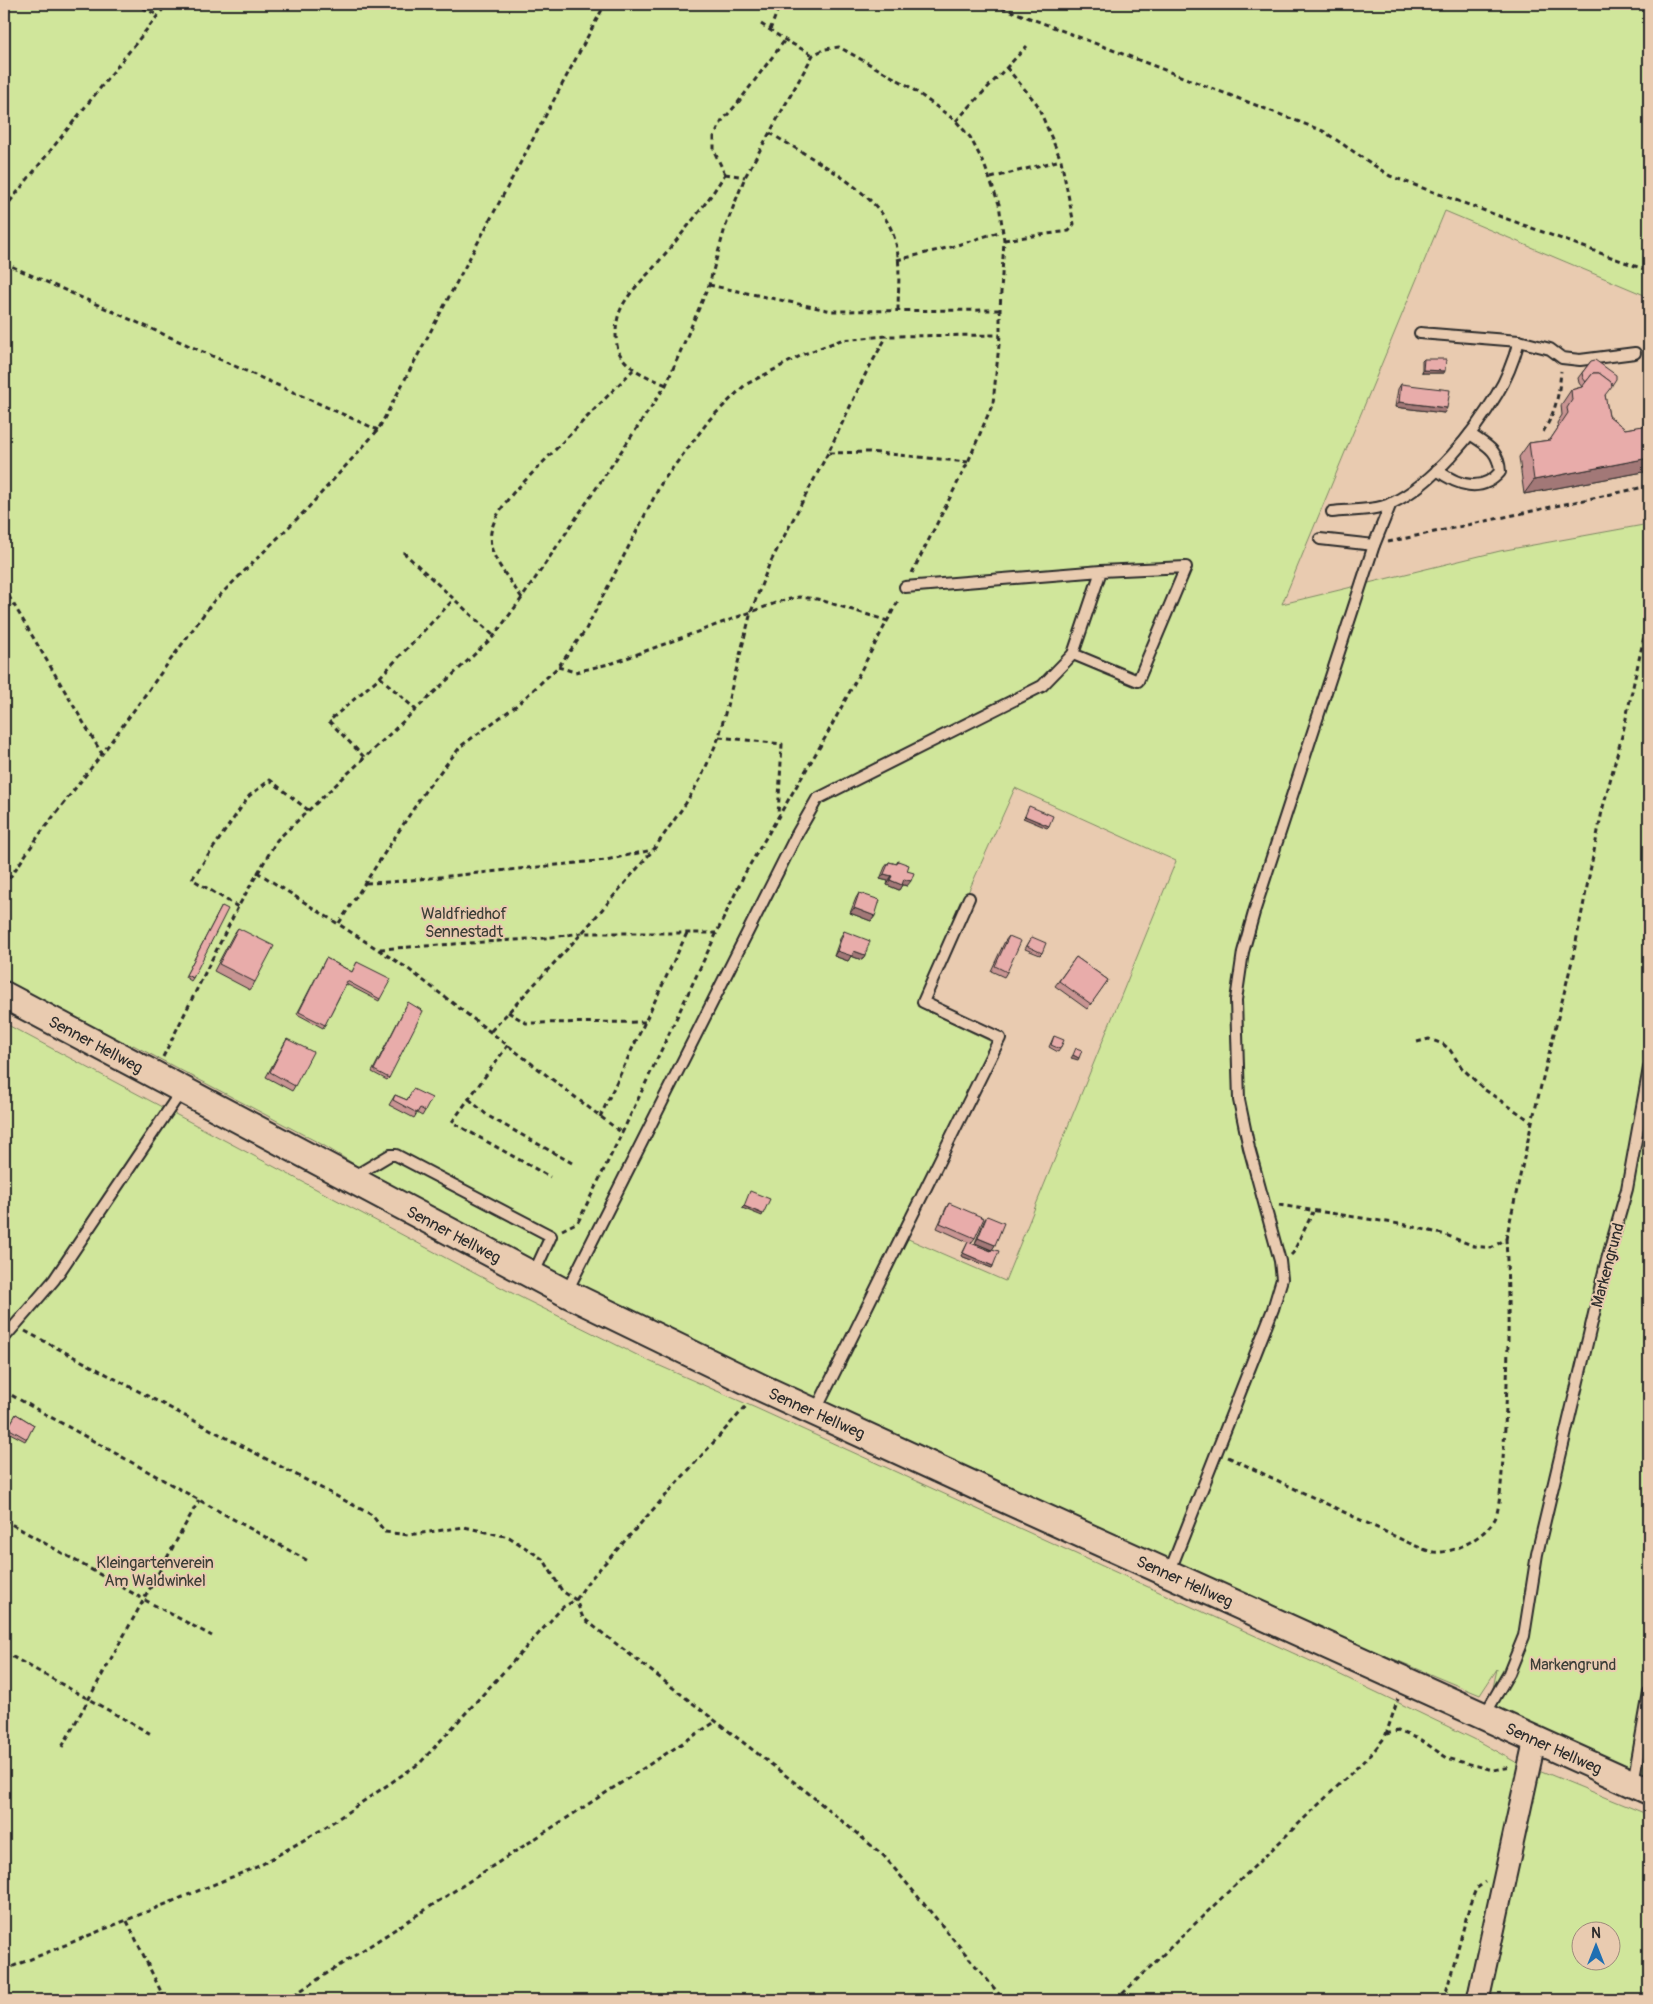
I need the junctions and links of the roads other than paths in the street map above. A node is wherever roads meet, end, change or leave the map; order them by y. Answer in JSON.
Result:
{"nodes":[{"id":1,"x":1420,"y":333,"type":"dead end"},
{"id":2,"x":1518,"y":341,"type":"junction"},
{"id":3,"x":1635,"y":353,"type":"dead end"},
{"id":4,"x":1470,"y":434,"type":"junction"},
{"id":5,"x":1437,"y":470,"type":"junction"},
{"id":6,"x":1391,"y":504,"type":"junction"},
{"id":7,"x":1332,"y":512,"type":"dead end"},
{"id":8,"x":1320,"y":539,"type":"dead end"},
{"id":9,"x":1374,"y":545,"type":"junction"},
{"id":10,"x":1101,"y":571,"type":"junction"},
{"id":11,"x":904,"y":587,"type":"road end"},
{"id":12,"x":1073,"y":654,"type":"junction"},
{"id":13,"x":969,"y":898,"type":"dead end"},
{"id":14,"x":4,"y":994,"type":"edge"},
{"id":15,"x":1649,"y":1068,"type":"edge"},
{"id":16,"x":182,"y":1090,"type":"junction"},
{"id":17,"x":351,"y":1178,"type":"junction"},
{"id":18,"x":533,"y":1276,"type":"junction"},
{"id":19,"x":566,"y":1293,"type":"junction"},
{"id":20,"x":4,"y":1338,"type":"edge"},
{"id":21,"x":816,"y":1412,"type":"junction"},
{"id":22,"x":1168,"y":1574,"type":"junction"},
{"id":23,"x":1649,"y":1693,"type":"edge"},
{"id":24,"x":1484,"y":1717,"type":"junction"},
{"id":25,"x":1533,"y":1751,"type":"junction"},
{"id":26,"x":1641,"y":1788,"type":"edge"},
{"id":27,"x":1478,"y":2000,"type":"edge"}],
"edges":[{"from":1,"to":2,"type":"lane"},
{"from":2,"to":3,"type":"lane"},
{"from":2,"to":4,"type":"lane"},
{"from":4,"to":5,"type":"lane"},
{"from":4,"to":5,"type":"lane"},
{"from":5,"to":6,"type":"lane"},
{"from":6,"to":7,"type":"lane"},
{"from":6,"to":9,"type":"lane"},
{"from":8,"to":9,"type":"lane"},
{"from":9,"to":22,"type":"lane"},
{"from":10,"to":11,"type":"lane"},
{"from":10,"to":12,"type":"lane"},
{"from":10,"to":12,"type":"lane"},
{"from":12,"to":19,"type":"lane"},
{"from":13,"to":21,"type":"lane"},
{"from":14,"to":16,"type":"street","name":"Senner Hellweg"},
{"from":15,"to":24,"type":"lane","name":"Markengrund"},
{"from":16,"to":17,"type":"street","name":"Senner Hellweg"},
{"from":16,"to":20,"type":"lane"},
{"from":17,"to":18,"type":"street","name":"Senner Hellweg"},
{"from":17,"to":18,"type":"lane"},
{"from":18,"to":19,"type":"street","name":"Senner Hellweg"},
{"from":19,"to":21,"type":"street","name":"Senner Hellweg"},
{"from":21,"to":22,"type":"street","name":"Senner Hellweg"},
{"from":22,"to":24,"type":"street","name":"Senner Hellweg"},
{"from":23,"to":26,"type":"lane"},
{"from":24,"to":25,"type":"street","name":"Senner Hellweg"},
{"from":25,"to":26,"type":"street","name":"Senner Hellweg"},
{"from":25,"to":27,"type":"street"}]}
